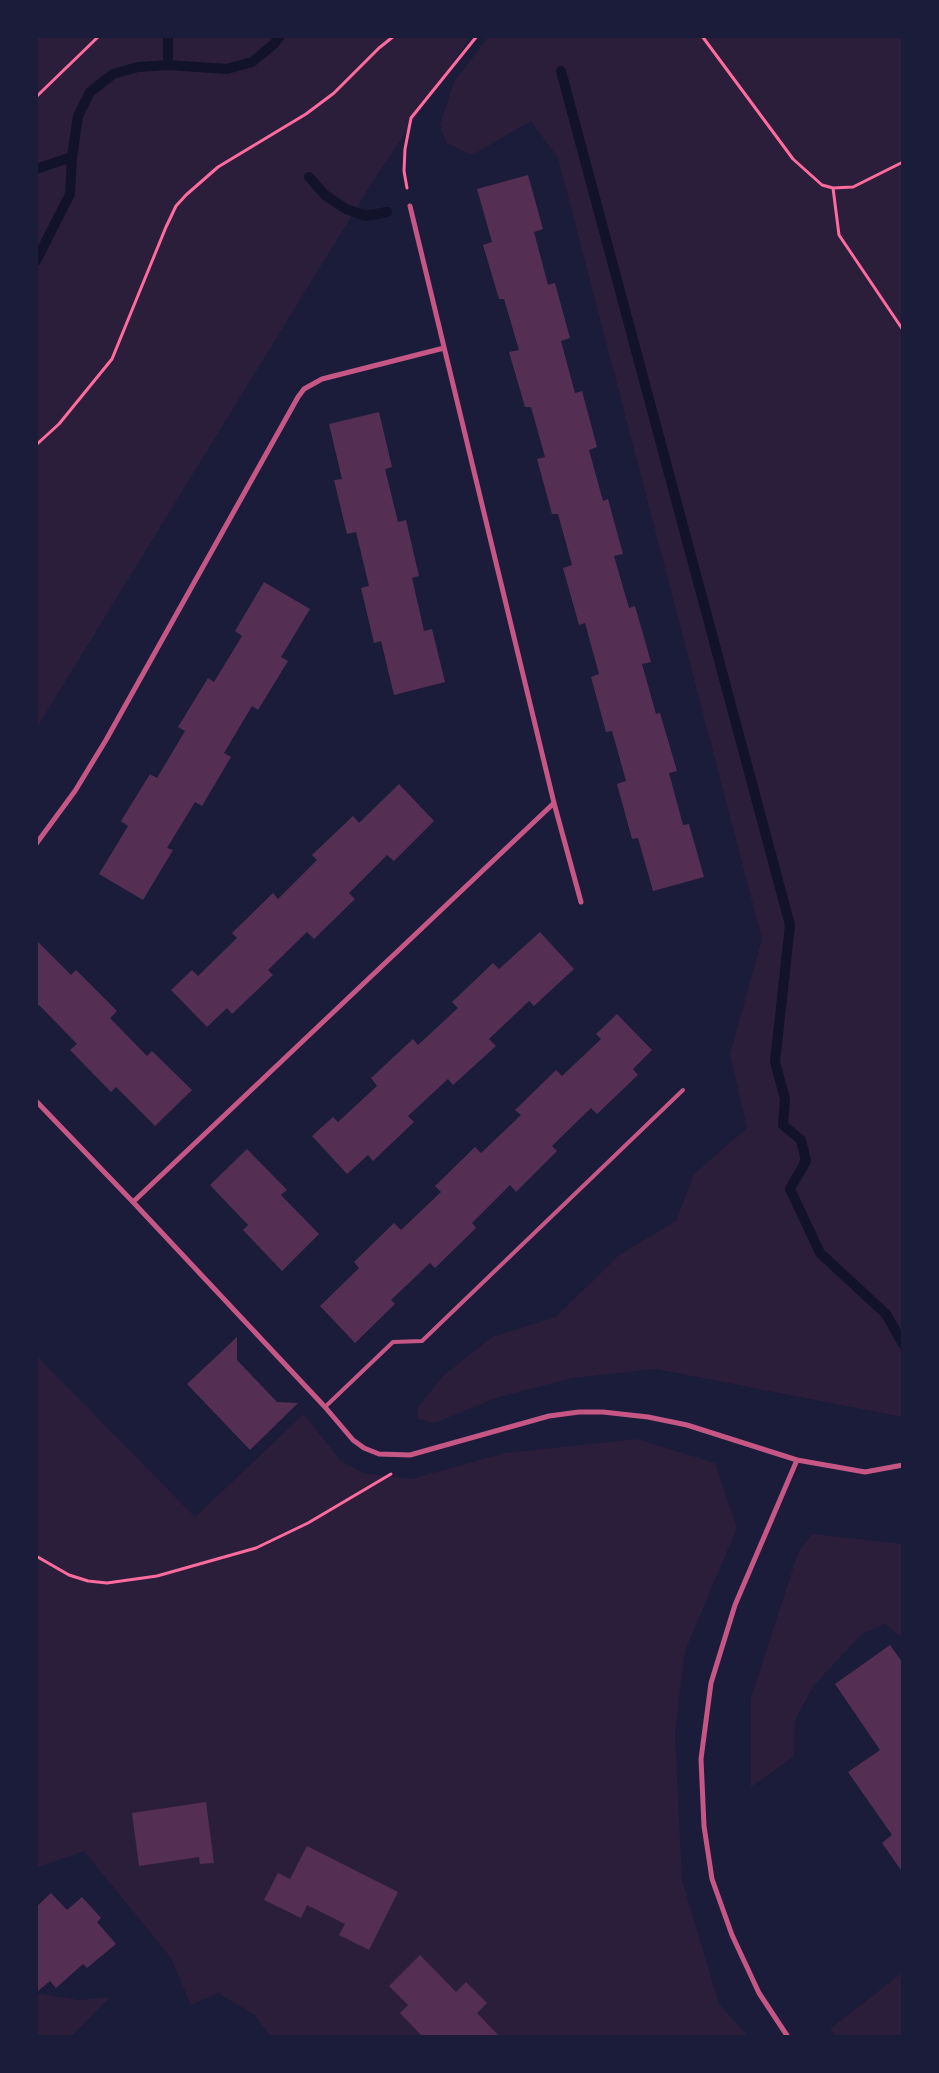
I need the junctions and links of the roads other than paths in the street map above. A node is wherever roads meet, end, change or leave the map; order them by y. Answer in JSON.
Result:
{"nodes":[{"id":1,"x":410,"y":206,"type":"road end"},
{"id":2,"x":444,"y":348,"type":"junction"},
{"id":3,"x":554,"y":803,"type":"junction"},
{"id":4,"x":36,"y":844,"type":"edge"},
{"id":5,"x":581,"y":902,"type":"dead end"},
{"id":6,"x":683,"y":1090,"type":"dead end"},
{"id":7,"x":36,"y":1101,"type":"edge"},
{"id":8,"x":133,"y":1202,"type":"junction"},
{"id":9,"x":325,"y":1407,"type":"junction"},
{"id":10,"x":797,"y":1460,"type":"junction"},
{"id":11,"x":903,"y":1465,"type":"edge"},
{"id":12,"x":788,"y":2037,"type":"edge"}],
"edges":[{"from":1,"to":2,"type":"street"},
{"from":2,"to":3,"type":"street"},
{"from":2,"to":4,"type":"street"},
{"from":3,"to":5,"type":"street"},
{"from":3,"to":8,"type":"street"},
{"from":6,"to":9,"type":"lane"},
{"from":7,"to":8,"type":"street"},
{"from":8,"to":9,"type":"street"},
{"from":9,"to":10,"type":"street"},
{"from":10,"to":11,"type":"street"},
{"from":10,"to":12,"type":"street"}]}
